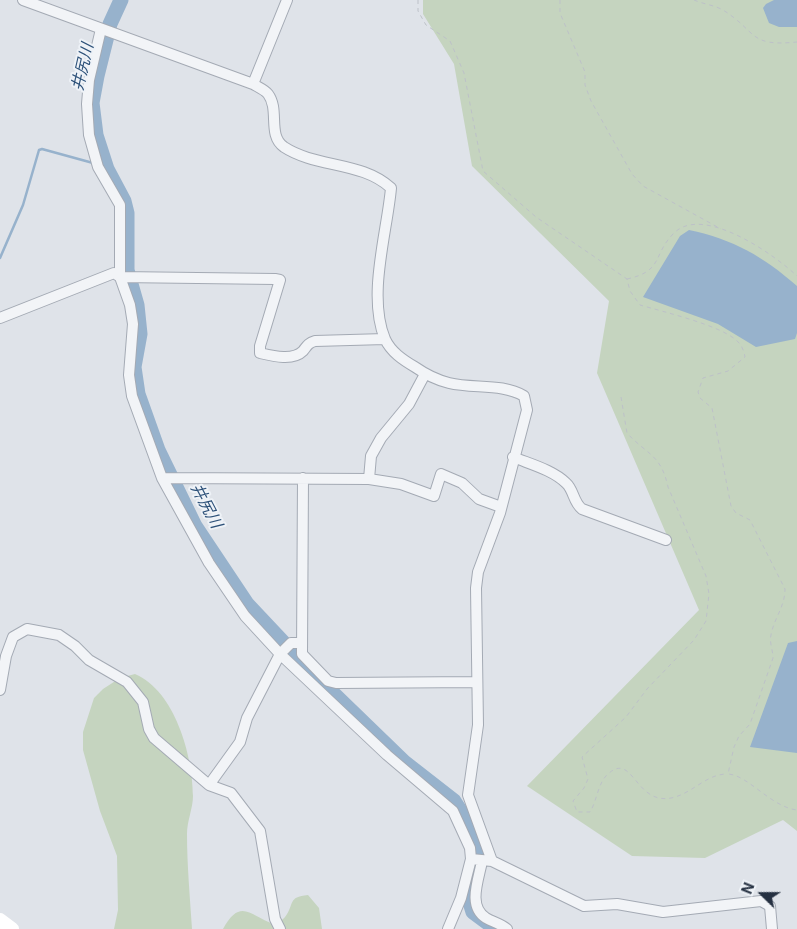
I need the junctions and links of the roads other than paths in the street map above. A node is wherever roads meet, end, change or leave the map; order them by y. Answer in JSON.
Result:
{"nodes":[{"id":1,"x":23,"y":0,"type":"edge"},
{"id":2,"x":287,"y":0,"type":"edge"},
{"id":3,"x":41,"y":3,"type":"edge"},
{"id":4,"x":106,"y":31,"type":"junction"},
{"id":5,"x":252,"y":84,"type":"junction"},
{"id":6,"x":120,"y":277,"type":"junction"},
{"id":7,"x":0,"y":318,"type":"edge"},
{"id":8,"x":385,"y":340,"type":"junction"},
{"id":9,"x":425,"y":374,"type":"junction"},
{"id":10,"x":513,"y":457,"type":"junction"},
{"id":11,"x":162,"y":478,"type":"junction"},
{"id":12,"x":303,"y":478,"type":"junction"},
{"id":13,"x":369,"y":479,"type":"junction"},
{"id":14,"x":501,"y":507,"type":"junction"},
{"id":15,"x":666,"y":540,"type":"dead end"},
{"id":16,"x":302,"y":643,"type":"junction"},
{"id":17,"x":3,"y":654,"type":"edge"},
{"id":18,"x":280,"y":654,"type":"junction"},
{"id":19,"x":477,"y":682,"type":"junction"},
{"id":20,"x":0,"y":690,"type":"edge"},
{"id":21,"x":209,"y":785,"type":"junction"},
{"id":22,"x":480,"y":860,"type":"junction"},
{"id":23,"x":0,"y":920,"type":"edge"},
{"id":24,"x":12,"y":929,"type":"edge"},
{"id":25,"x":280,"y":929,"type":"edge"},
{"id":26,"x":448,"y":929,"type":"edge"},
{"id":27,"x":508,"y":929,"type":"edge"},
{"id":28,"x":772,"y":929,"type":"edge"}],
"edges":[{"from":1,"to":3,"type":"street"},
{"from":2,"to":5,"type":"street"},
{"from":3,"to":4,"type":"street"},
{"from":4,"to":5,"type":"street"},
{"from":4,"to":6,"type":"street"},
{"from":5,"to":8,"type":"street"},
{"from":6,"to":7,"type":"street"},
{"from":6,"to":8,"type":"street"},
{"from":6,"to":11,"type":"street"},
{"from":8,"to":9,"type":"street"},
{"from":9,"to":10,"type":"street"},
{"from":9,"to":13,"type":"street"},
{"from":10,"to":14,"type":"street"},
{"from":10,"to":15,"type":"street"},
{"from":11,"to":12,"type":"street"},
{"from":11,"to":18,"type":"street"},
{"from":12,"to":13,"type":"street"},
{"from":12,"to":16,"type":"street"},
{"from":13,"to":14,"type":"street"},
{"from":14,"to":19,"type":"street"},
{"from":16,"to":18,"type":"street"},
{"from":16,"to":19,"type":"street"},
{"from":17,"to":20,"type":"street"},
{"from":17,"to":21,"type":"street"},
{"from":18,"to":21,"type":"street"},
{"from":18,"to":22,"type":"street"},
{"from":19,"to":22,"type":"street"},
{"from":21,"to":25,"type":"street"},
{"from":22,"to":26,"type":"street"},
{"from":22,"to":27,"type":"street"},
{"from":22,"to":28,"type":"street"},
{"from":23,"to":24,"type":"main road"}]}
